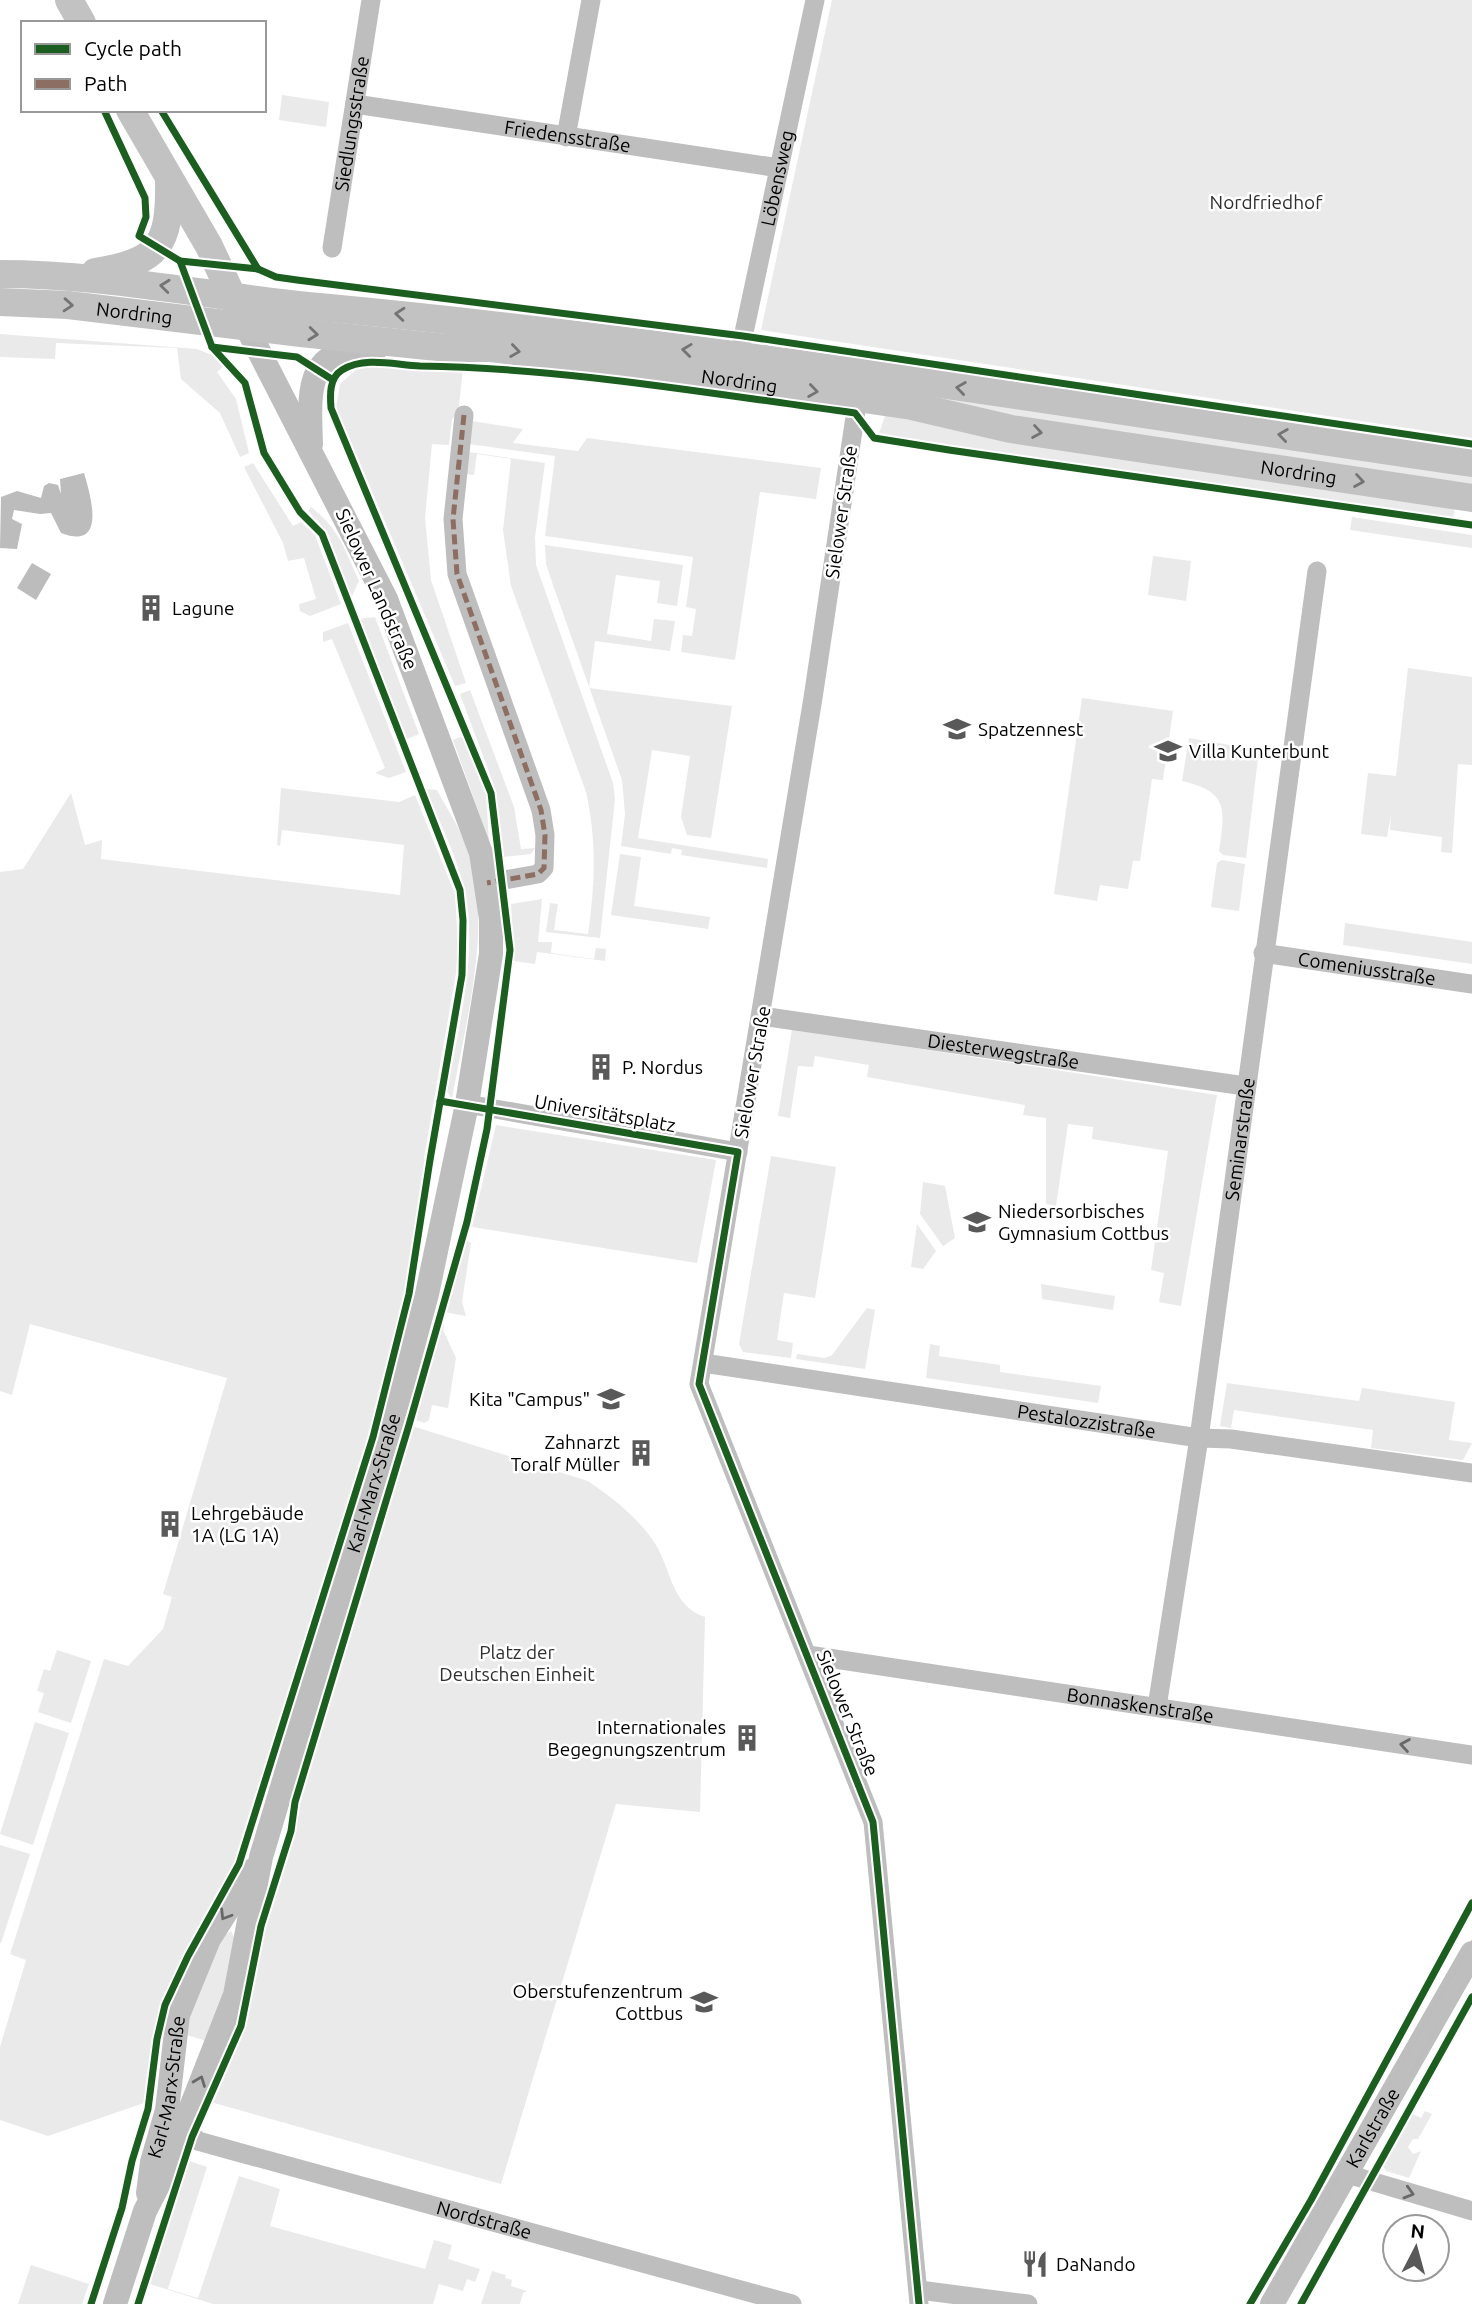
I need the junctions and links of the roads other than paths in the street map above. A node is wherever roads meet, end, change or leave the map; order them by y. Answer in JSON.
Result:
{"nodes":[{"id":1,"x":69,"y":0,"type":"edge"},
{"id":2,"x":371,"y":0,"type":"edge"},
{"id":3,"x":591,"y":0,"type":"edge"},
{"id":4,"x":816,"y":0,"type":"edge"},
{"id":5,"x":81,"y":21,"type":"edge"},
{"id":6,"x":355,"y":104,"type":"junction"},
{"id":7,"x":131,"y":112,"type":"edge"},
{"id":8,"x":566,"y":137,"type":"junction"},
{"id":9,"x":779,"y":168,"type":"junction"},
{"id":10,"x":169,"y":181,"type":"junction"},
{"id":11,"x":332,"y":248,"type":"dead end"},
{"id":12,"x":0,"y":274,"type":"edge"},
{"id":13,"x":66,"y":276,"type":"junction"},
{"id":14,"x":232,"y":297,"type":"junction"},
{"id":15,"x":0,"y":302,"type":"edge"},
{"id":16,"x":246,"y":326,"type":"junction"},
{"id":17,"x":447,"y":348,"type":"junction"},
{"id":18,"x":739,"y":356,"type":"junction"},
{"id":19,"x":858,"y":397,"type":"junction"},
{"id":20,"x":464,"y":415,"type":"dead end"},
{"id":21,"x":311,"y":449,"type":"junction"},
{"id":22,"x":1472,"y":463,"type":"edge"},
{"id":23,"x":1472,"y":498,"type":"edge"},
{"id":24,"x":1317,"y":571,"type":"dead end"},
{"id":25,"x":487,"y":883,"type":"junction"},
{"id":26,"x":1263,"y":953,"type":"junction"},
{"id":27,"x":1472,"y":984,"type":"edge"},
{"id":28,"x":761,"y":1016,"type":"junction"},
{"id":29,"x":1245,"y":1086,"type":"junction"},
{"id":30,"x":467,"y":1104,"type":"junction"},
{"id":31,"x":738,"y":1152,"type":"junction"},
{"id":32,"x":703,"y":1363,"type":"junction"},
{"id":33,"x":1199,"y":1438,"type":"junction"},
{"id":34,"x":1472,"y":1473,"type":"edge"},
{"id":35,"x":808,"y":1655,"type":"junction"},
{"id":36,"x":1157,"y":1707,"type":"junction"},
{"id":37,"x":1472,"y":1755,"type":"edge"},
{"id":38,"x":261,"y":1857,"type":"junction"},
{"id":39,"x":1472,"y":1953,"type":"edge"},
{"id":40,"x":183,"y":2126,"type":"junction"},
{"id":41,"x":1347,"y":2174,"type":"junction"},
{"id":42,"x":145,"y":2211,"type":"junction"},
{"id":43,"x":1472,"y":2211,"type":"edge"},
{"id":44,"x":919,"y":2297,"type":"edge"},
{"id":45,"x":115,"y":2304,"type":"edge"},
{"id":46,"x":792,"y":2304,"type":"edge"},
{"id":47,"x":1028,"y":2304,"type":"edge"},
{"id":48,"x":1272,"y":2304,"type":"edge"}],
"edges":[{"from":1,"to":5,"type":"main road"},
{"from":2,"to":6,"type":"street","name":"Siedlungsstraße"},
{"from":3,"to":8,"type":"street"},
{"from":4,"to":9,"type":"street","name":"Löbensweg"},
{"from":6,"to":8,"type":"street","name":"Friedensstraße"},
{"from":6,"to":11,"type":"street","name":"Siedlungsstraße"},
{"from":7,"to":10,"type":"main road","name":"Sielower Landstraße"},
{"from":8,"to":9,"type":"street","name":"Friedensstraße"},
{"from":9,"to":18,"type":"street","name":"Löbensweg"},
{"from":10,"to":13,"type":"main road"},
{"from":10,"to":14,"type":"main road","name":"Sielower Landstraße"},
{"from":12,"to":13,"type":"main road","name":"Nordring"},
{"from":14,"to":13,"type":"main road","name":"Nordring","one_way":true},
{"from":14,"to":16,"type":"main road","name":"Sielower Landstraße"},
{"from":18,"to":14,"type":"main road","name":"Nordring","one_way":true},
{"from":15,"to":16,"type":"main road","name":"Nordring","one_way":true},
{"from":16,"to":17,"type":"main road","name":"Nordring","one_way":true},
{"from":16,"to":21,"type":"street","name":"Sielower Landstraße"},
{"from":17,"to":19,"type":"main road","name":"Nordring","one_way":true},
{"from":17,"to":21,"type":"street"},
{"from":22,"to":18,"type":"main road","name":"Nordring","one_way":true},
{"from":19,"to":23,"type":"main road","name":"Nordring","one_way":true},
{"from":19,"to":28,"type":"street","name":"Sielower Straße"},
{"from":20,"to":25,"type":"street"},
{"from":21,"to":25,"type":"street","name":"Sielower Landstraße"},
{"from":24,"to":26,"type":"street","name":"Seminarstraße"},
{"from":25,"to":30,"type":"street","name":"Sielower Landstraße"},
{"from":26,"to":27,"type":"street","name":"Comeniusstraße"},
{"from":26,"to":29,"type":"street","name":"Seminarstraße"},
{"from":28,"to":29,"type":"street","name":"Diesterwegstraße"},
{"from":28,"to":31,"type":"street","name":"Sielower Straße"},
{"from":29,"to":33,"type":"street","name":"Seminarstraße"},
{"from":30,"to":31,"type":"street","name":"Universitätsplatz"},
{"from":30,"to":38,"type":"street","name":"Karl-Marx-Straße"},
{"from":31,"to":32,"type":"street","name":"Sielower Straße"},
{"from":32,"to":33,"type":"street","name":"Pestalozzistraße"},
{"from":32,"to":35,"type":"street","name":"Sielower Straße"},
{"from":33,"to":34,"type":"street","name":"Pestalozzistraße"},
{"from":33,"to":36,"type":"street","name":"Seminarstraße"},
{"from":35,"to":36,"type":"street","name":"Bonnaskenstraße"},
{"from":35,"to":44,"type":"street","name":"Sielower Straße"},
{"from":37,"to":36,"type":"street","name":"Bonnaskenstraße","one_way":true},
{"from":40,"to":38,"type":"street","name":"Karl-Marx-Straße","one_way":true},
{"from":38,"to":42,"type":"street","name":"Karl-Marx-Straße","one_way":true},
{"from":39,"to":41,"type":"street","name":"Karlstraße"},
{"from":40,"to":42,"type":"street","name":"Karl-Marx-Straße"},
{"from":40,"to":46,"type":"street","name":"Nordstraße"},
{"from":41,"to":43,"type":"street","one_way":true},
{"from":41,"to":48,"type":"street","name":"Karlstraße"},
{"from":42,"to":45,"type":"street","name":"Karl-Marx-Straße"},
{"from":44,"to":47,"type":"street"}]}
